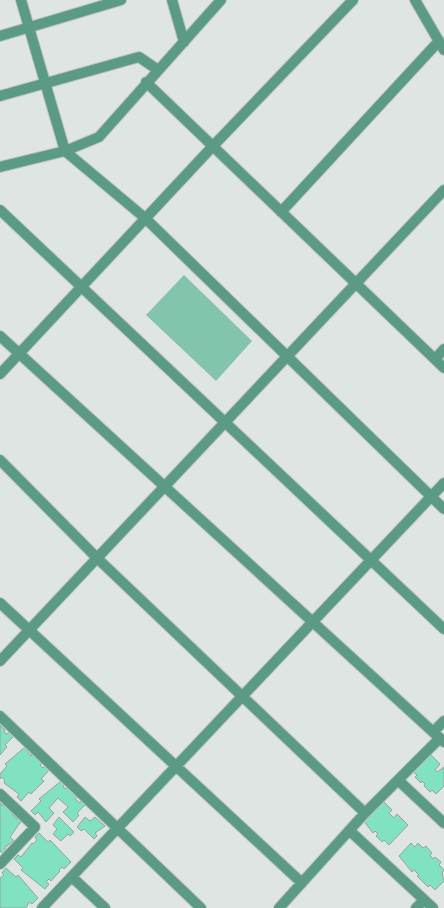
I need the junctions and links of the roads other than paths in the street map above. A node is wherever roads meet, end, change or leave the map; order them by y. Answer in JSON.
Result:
{"nodes":[{"id":1,"x":21,"y":0,"type":"edge"},
{"id":2,"x":121,"y":0,"type":"edge"},
{"id":3,"x":172,"y":0,"type":"edge"},
{"id":4,"x":221,"y":0,"type":"edge"},
{"id":5,"x":353,"y":0,"type":"edge"},
{"id":6,"x":415,"y":0,"type":"edge"},
{"id":7,"x":29,"y":28,"type":"junction"},
{"id":8,"x":0,"y":36,"type":"edge"},
{"id":9,"x":184,"y":42,"type":"junction"},
{"id":10,"x":442,"y":46,"type":"edge"},
{"id":11,"x":158,"y":70,"type":"junction"},
{"id":12,"x":146,"y":82,"type":"junction"},
{"id":13,"x":46,"y":83,"type":"junction"},
{"id":14,"x":0,"y":96,"type":"edge"},
{"id":15,"x":213,"y":146,"type":"junction"},
{"id":16,"x":65,"y":150,"type":"junction"},
{"id":17,"x":0,"y":167,"type":"edge"},
{"id":18,"x":444,"y":190,"type":"edge"},
{"id":19,"x":0,"y":210,"type":"edge"},
{"id":20,"x":281,"y":212,"type":"junction"},
{"id":21,"x":145,"y":218,"type":"junction"},
{"id":22,"x":356,"y":284,"type":"junction"},
{"id":23,"x":81,"y":286,"type":"junction"},
{"id":24,"x":0,"y":336,"type":"edge"},
{"id":25,"x":444,"y":350,"type":"edge"},
{"id":26,"x":18,"y":353,"type":"junction"},
{"id":27,"x":287,"y":357,"type":"junction"},
{"id":28,"x":435,"y":359,"type":"junction"},
{"id":29,"x":444,"y":368,"type":"edge"},
{"id":30,"x":0,"y":374,"type":"edge"},
{"id":31,"x":225,"y":422,"type":"junction"},
{"id":32,"x":0,"y":460,"type":"edge"},
{"id":33,"x":444,"y":483,"type":"edge"},
{"id":34,"x":164,"y":486,"type":"junction"},
{"id":35,"x":431,"y":497,"type":"junction"},
{"id":36,"x":444,"y":509,"type":"edge"},
{"id":37,"x":97,"y":558,"type":"junction"},
{"id":38,"x":371,"y":560,"type":"junction"},
{"id":39,"x":0,"y":603,"type":"edge"},
{"id":40,"x":313,"y":622,"type":"junction"},
{"id":41,"x":444,"y":629,"type":"edge"},
{"id":42,"x":29,"y":630,"type":"junction"},
{"id":43,"x":0,"y":661,"type":"edge"},
{"id":44,"x":242,"y":697,"type":"junction"},
{"id":45,"x":0,"y":716,"type":"edge"},
{"id":46,"x":444,"y":720,"type":"edge"},
{"id":47,"x":439,"y":737,"type":"edge"},
{"id":48,"x":176,"y":766,"type":"junction"},
{"id":49,"x":398,"y":780,"type":"junction"},
{"id":50,"x":0,"y":794,"type":"edge"},
{"id":51,"x":365,"y":813,"type":"junction"},
{"id":52,"x":444,"y":823,"type":"edge"},
{"id":53,"x":118,"y":828,"type":"junction"},
{"id":54,"x":350,"y":830,"type":"junction"},
{"id":55,"x":0,"y":864,"type":"edge"},
{"id":56,"x":72,"y":877,"type":"junction"},
{"id":57,"x":302,"y":883,"type":"junction"},
{"id":58,"x":424,"y":900,"type":"junction"},
{"id":59,"x":42,"y":908,"type":"edge"},
{"id":60,"x":105,"y":908,"type":"edge"},
{"id":61,"x":201,"y":908,"type":"edge"},
{"id":62,"x":279,"y":908,"type":"edge"},
{"id":63,"x":416,"y":908,"type":"edge"},
{"id":64,"x":433,"y":908,"type":"edge"}],
"edges":[{"from":1,"to":7,"type":"street"},
{"from":2,"to":7,"type":"street"},
{"from":3,"to":9,"type":"street"},
{"from":4,"to":9,"type":"street"},
{"from":5,"to":15,"type":"street"},
{"from":6,"to":10,"type":"street"},
{"from":7,"to":8,"type":"street"},
{"from":7,"to":13,"type":"street"},
{"from":9,"to":11,"type":"street"},
{"from":10,"to":20,"type":"street"},
{"from":11,"to":12,"type":"street"},
{"from":11,"to":13,"type":"street"},
{"from":12,"to":15,"type":"street"},
{"from":12,"to":16,"type":"street"},
{"from":13,"to":14,"type":"street"},
{"from":13,"to":16,"type":"street"},
{"from":15,"to":20,"type":"street"},
{"from":15,"to":21,"type":"street"},
{"from":16,"to":17,"type":"street"},
{"from":16,"to":21,"type":"street"},
{"from":18,"to":22,"type":"street"},
{"from":19,"to":23,"type":"street"},
{"from":20,"to":22,"type":"street"},
{"from":21,"to":23,"type":"street"},
{"from":21,"to":27,"type":"street"},
{"from":22,"to":27,"type":"street"},
{"from":22,"to":28,"type":"street"},
{"from":23,"to":26,"type":"street"},
{"from":23,"to":31,"type":"street"},
{"from":24,"to":26,"type":"street"},
{"from":25,"to":28,"type":"street"},
{"from":26,"to":30,"type":"street"},
{"from":26,"to":34,"type":"street"},
{"from":27,"to":31,"type":"street"},
{"from":27,"to":35,"type":"street"},
{"from":28,"to":29,"type":"street"},
{"from":31,"to":34,"type":"street"},
{"from":31,"to":38,"type":"street"},
{"from":32,"to":37,"type":"street"},
{"from":33,"to":35,"type":"street"},
{"from":34,"to":37,"type":"street"},
{"from":34,"to":40,"type":"street"},
{"from":35,"to":36,"type":"street"},
{"from":35,"to":38,"type":"street"},
{"from":37,"to":42,"type":"street"},
{"from":37,"to":44,"type":"street"},
{"from":38,"to":40,"type":"street"},
{"from":38,"to":41,"type":"street"},
{"from":39,"to":42,"type":"street"},
{"from":40,"to":44,"type":"street"},
{"from":40,"to":47,"type":"street"},
{"from":42,"to":43,"type":"street"},
{"from":42,"to":48,"type":"street"},
{"from":44,"to":48,"type":"street"},
{"from":44,"to":51,"type":"street"},
{"from":45,"to":53,"type":"street"},
{"from":46,"to":47,"type":"street"},
{"from":47,"to":49,"type":"street"},
{"from":48,"to":53,"type":"street"},
{"from":48,"to":57,"type":"street"},
{"from":49,"to":51,"type":"street"},
{"from":49,"to":52,"type":"street"},
{"from":50,"to":55,"type":"street"},
{"from":51,"to":54,"type":"street"},
{"from":53,"to":56,"type":"street"},
{"from":53,"to":61,"type":"street"},
{"from":54,"to":57,"type":"street"},
{"from":54,"to":58,"type":"street"},
{"from":56,"to":59,"type":"street"},
{"from":56,"to":60,"type":"street"},
{"from":57,"to":62,"type":"street"},
{"from":58,"to":63,"type":"street"},
{"from":58,"to":64,"type":"street"}]}
